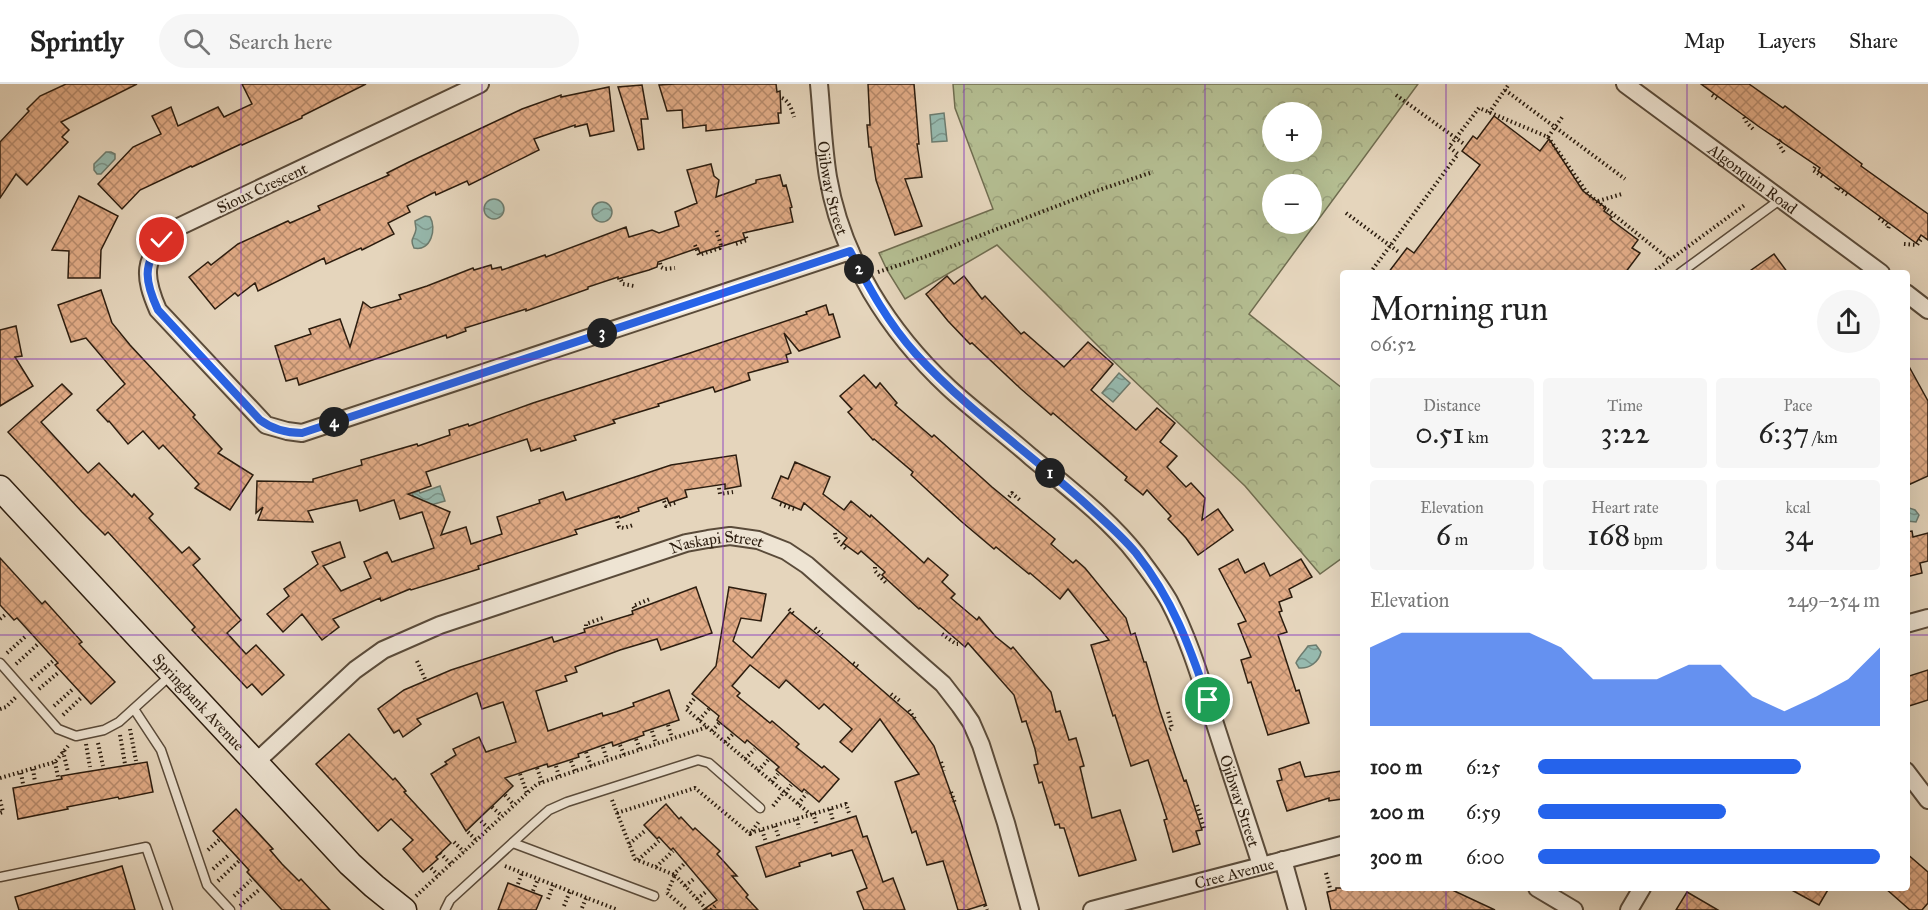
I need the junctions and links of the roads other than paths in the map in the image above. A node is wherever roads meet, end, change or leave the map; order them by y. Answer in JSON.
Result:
{"nodes":[{"id":1,"x":480,"y":84,"type":"edge"},
{"id":2,"x":819,"y":84,"type":"edge"},
{"id":3,"x":1624,"y":84,"type":"edge"},
{"id":4,"x":1781,"y":199,"type":"junction"},
{"id":5,"x":850,"y":251,"type":"junction"},
{"id":6,"x":1684,"y":270,"type":"edge"},
{"id":7,"x":1877,"y":270,"type":"edge"},
{"id":8,"x":1910,"y":297,"type":"edge"},
{"id":9,"x":1928,"y":310,"type":"edge"},
{"id":10,"x":0,"y":488,"type":"edge"},
{"id":11,"x":1928,"y":618,"type":"edge"},
{"id":12,"x":1910,"y":623,"type":"edge"},
{"id":13,"x":0,"y":661,"type":"edge"},
{"id":14,"x":172,"y":674,"type":"junction"},
{"id":15,"x":131,"y":712,"type":"junction"},
{"id":16,"x":256,"y":762,"type":"junction"},
{"id":17,"x":1910,"y":776,"type":"edge"},
{"id":18,"x":1928,"y":800,"type":"edge"},
{"id":19,"x":761,"y":813,"type":"road end"},
{"id":20,"x":513,"y":843,"type":"junction"},
{"id":21,"x":1340,"y":846,"type":"edge"},
{"id":22,"x":1283,"y":860,"type":"junction"},
{"id":23,"x":1261,"y":865,"type":"junction"},
{"id":24,"x":0,"y":877,"type":"edge"},
{"id":25,"x":1542,"y":891,"type":"edge"},
{"id":26,"x":1640,"y":891,"type":"edge"},
{"id":27,"x":654,"y":896,"type":"dead end"},
{"id":28,"x":228,"y":907,"type":"edge"},
{"id":29,"x":168,"y":910,"type":"edge"},
{"id":30,"x":404,"y":910,"type":"edge"},
{"id":31,"x":445,"y":910,"type":"edge"},
{"id":32,"x":1030,"y":910,"type":"edge"},
{"id":33,"x":1092,"y":910,"type":"edge"},
{"id":34,"x":1297,"y":910,"type":"edge"},
{"id":35,"x":1574,"y":910,"type":"edge"},
{"id":36,"x":1629,"y":910,"type":"edge"}],
"edges":[{"from":1,"to":5,"type":"street","name":"Sioux Crescent"},
{"from":2,"to":5,"type":"street","name":"Ojibway Street"},
{"from":3,"to":4,"type":"street","name":"Algonquin Road"},
{"from":4,"to":6,"type":"lane"},
{"from":4,"to":7,"type":"street","name":"Algonquin Road"},
{"from":5,"to":23,"type":"street","name":"Ojibway Street"},
{"from":8,"to":9,"type":"street"},
{"from":10,"to":14,"type":"main road","name":"Springbank Avenue"},
{"from":11,"to":12,"type":"street"},
{"from":13,"to":15,"type":"lane"},
{"from":14,"to":15,"type":"lane"},
{"from":14,"to":16,"type":"main road","name":"Springbank Avenue"},
{"from":15,"to":28,"type":"lane"},
{"from":16,"to":30,"type":"main road","name":"Springbank Avenue"},
{"from":16,"to":32,"type":"street","name":"Naskapi Street"},
{"from":17,"to":18,"type":"street"},
{"from":19,"to":20,"type":"lane"},
{"from":20,"to":27,"type":"lane"},
{"from":20,"to":31,"type":"lane"},
{"from":21,"to":22,"type":"street","name":"Cree Avenue"},
{"from":22,"to":23,"type":"street","name":"Cree Avenue"},
{"from":22,"to":34,"type":"street"},
{"from":23,"to":33,"type":"street","name":"Cree Avenue"},
{"from":24,"to":29,"type":"lane"},
{"from":25,"to":35,"type":"street"},
{"from":26,"to":36,"type":"street"}]}
